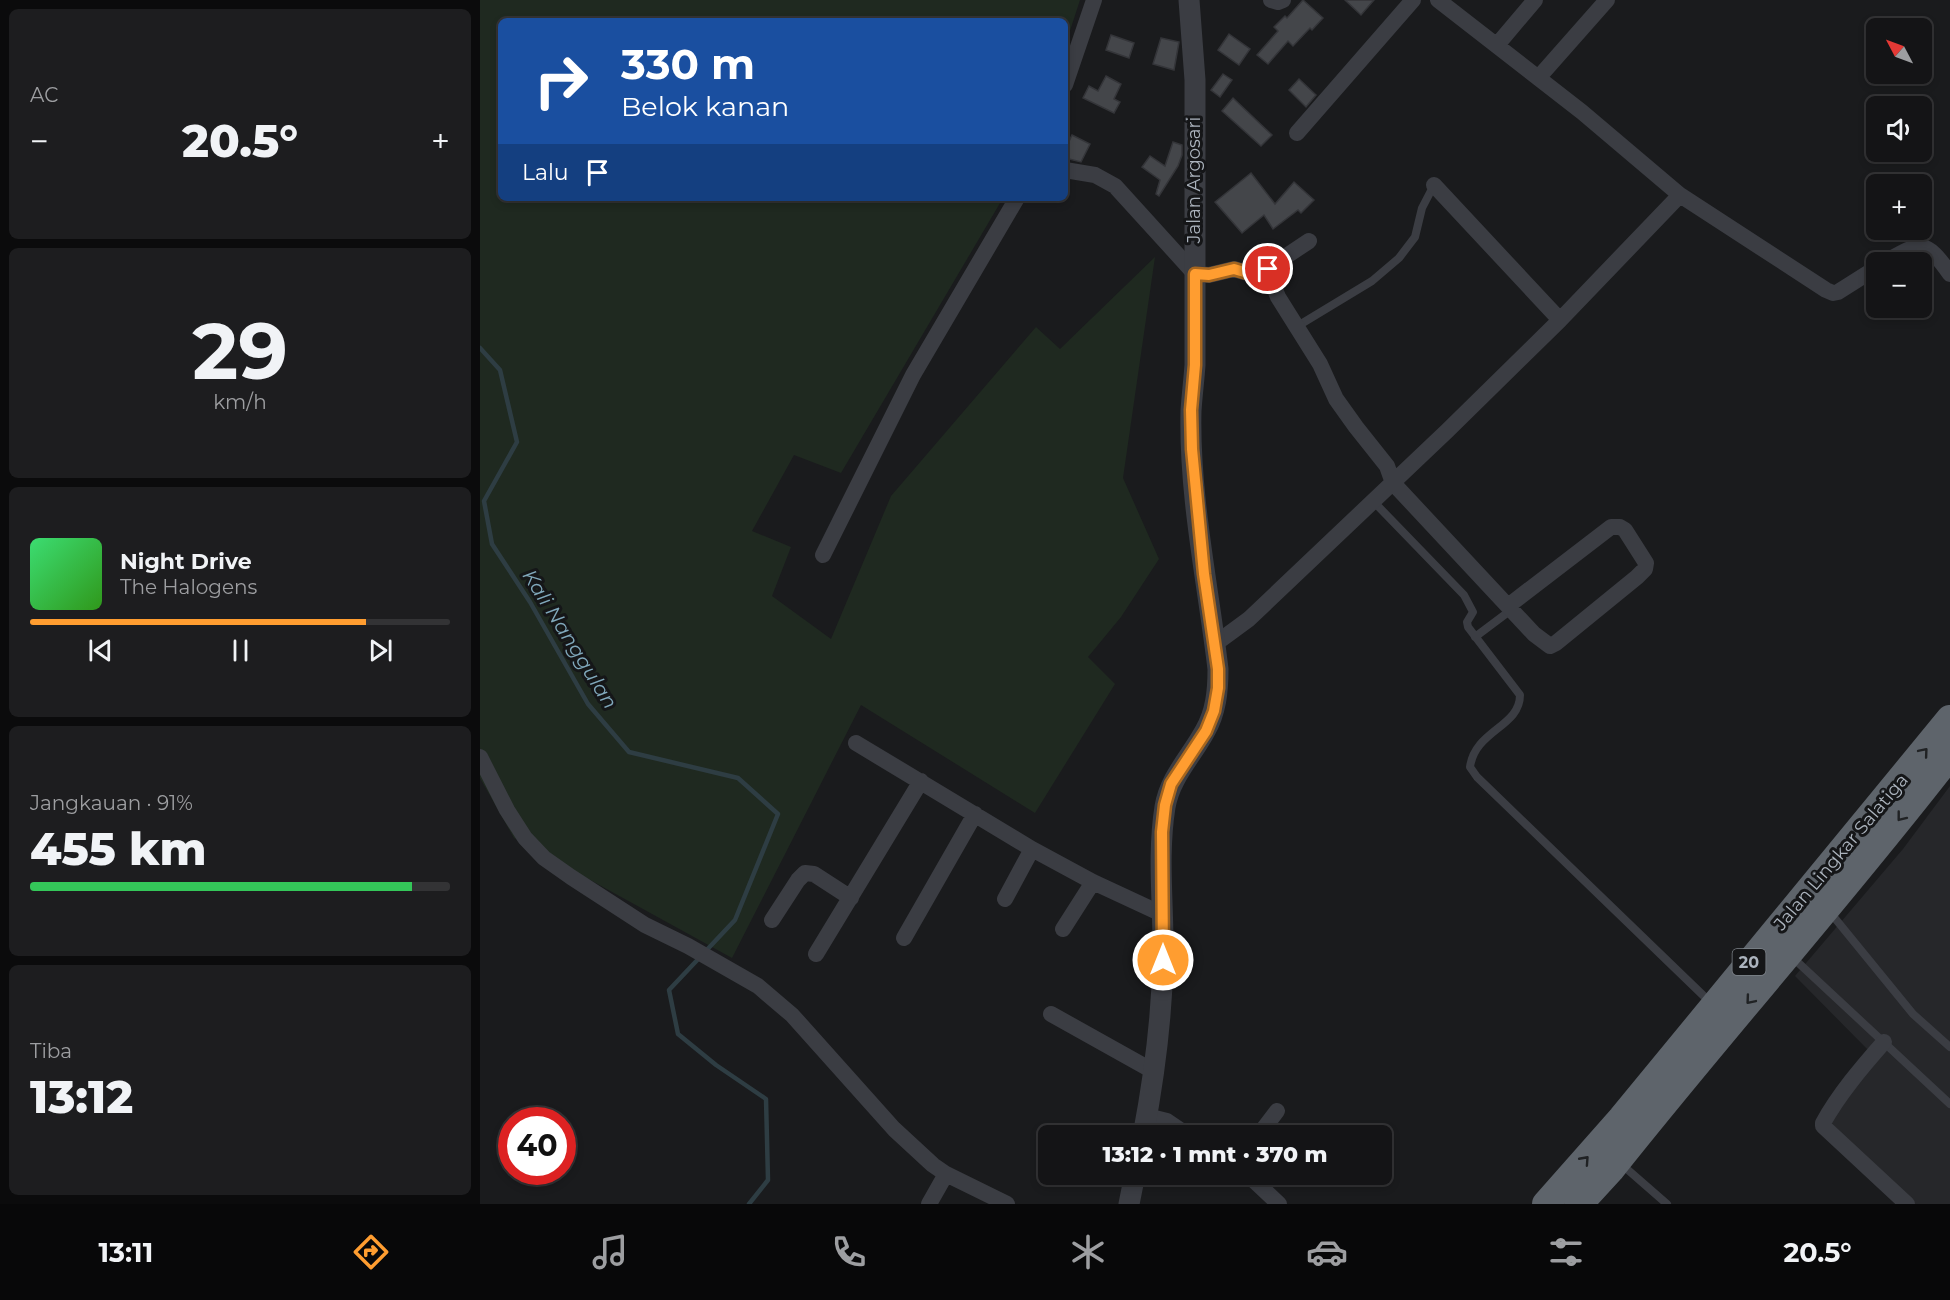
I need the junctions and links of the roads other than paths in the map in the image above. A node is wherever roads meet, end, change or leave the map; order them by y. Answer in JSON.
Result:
{"nodes":[{"id":1,"x":1094,"y":0,"type":"edge"},
{"id":2,"x":1189,"y":0,"type":"edge"},
{"id":3,"x":1271,"y":0,"type":"edge"},
{"id":4,"x":1282,"y":0,"type":"edge"},
{"id":5,"x":1413,"y":0,"type":"edge"},
{"id":6,"x":1438,"y":0,"type":"edge"},
{"id":7,"x":1535,"y":0,"type":"edge"},
{"id":8,"x":1607,"y":0,"type":"edge"},
{"id":9,"x":1497,"y":45,"type":"junction"},
{"id":10,"x":1068,"y":76,"type":"edge"},
{"id":11,"x":1539,"y":77,"type":"junction"},
{"id":12,"x":1297,"y":133,"type":"dead end"},
{"id":13,"x":1068,"y":170,"type":"edge"},
{"id":14,"x":1434,"y":185,"type":"joint"},
{"id":15,"x":1680,"y":195,"type":"junction"},
{"id":16,"x":1015,"y":201,"type":"edge"},
{"id":17,"x":1309,"y":241,"type":"dead end"},
{"id":18,"x":1904,"y":252,"type":"edge"},
{"id":19,"x":1268,"y":269,"type":"junction"},
{"id":20,"x":1195,"y":274,"type":"junction"},
{"id":21,"x":1866,"y":274,"type":"edge"},
{"id":22,"x":1950,"y":274,"type":"edge"},
{"id":23,"x":1560,"y":320,"type":"junction"},
{"id":24,"x":1296,"y":327,"type":"junction"},
{"id":25,"x":1393,"y":483,"type":"junction"},
{"id":26,"x":1373,"y":501,"type":"junction"},
{"id":27,"x":823,"y":555,"type":"dead end"},
{"id":28,"x":1509,"y":608,"type":"junction"},
{"id":29,"x":1475,"y":637,"type":"junction"},
{"id":30,"x":1215,"y":644,"type":"junction"},
{"id":31,"x":1950,"y":719,"type":"edge"},
{"id":32,"x":856,"y":743,"type":"dead end"},
{"id":33,"x":1950,"y":755,"type":"edge"},
{"id":34,"x":480,"y":757,"type":"edge"},
{"id":35,"x":921,"y":782,"type":"junction"},
{"id":36,"x":975,"y":814,"type":"junction"},
{"id":37,"x":1032,"y":849,"type":"junction"},
{"id":38,"x":1093,"y":882,"type":"junction"},
{"id":39,"x":851,"y":898,"type":"junction"},
{"id":40,"x":1005,"y":898,"type":"dead end"},
{"id":41,"x":1817,"y":899,"type":"junction"},
{"id":42,"x":1164,"y":915,"type":"junction"},
{"id":43,"x":772,"y":920,"type":"dead end"},
{"id":44,"x":1063,"y":929,"type":"dead end"},
{"id":45,"x":904,"y":938,"type":"dead end"},
{"id":46,"x":1789,"y":953,"type":"junction"},
{"id":47,"x":816,"y":954,"type":"dead end"},
{"id":48,"x":1714,"y":1005,"type":"junction"},
{"id":49,"x":1051,"y":1014,"type":"dead end"},
{"id":50,"x":1884,"y":1042,"type":"junction"},
{"id":51,"x":1950,"y":1047,"type":"edge"},
{"id":52,"x":1153,"y":1071,"type":"junction"},
{"id":53,"x":1950,"y":1104,"type":"edge"},
{"id":54,"x":1277,"y":1110,"type":"dead end"},
{"id":55,"x":1145,"y":1125,"type":"edge"},
{"id":56,"x":1150,"y":1125,"type":"edge"},
{"id":57,"x":1172,"y":1125,"type":"edge"},
{"id":58,"x":1266,"y":1125,"type":"edge"},
{"id":59,"x":1617,"y":1161,"type":"junction"},
{"id":60,"x":946,"y":1174,"type":"junction"},
{"id":61,"x":1133,"y":1185,"type":"edge"},
{"id":62,"x":1259,"y":1185,"type":"edge"},
{"id":63,"x":928,"y":1204,"type":"edge"},
{"id":64,"x":1006,"y":1204,"type":"edge"},
{"id":65,"x":1130,"y":1204,"type":"edge"},
{"id":66,"x":1280,"y":1204,"type":"edge"},
{"id":67,"x":1546,"y":1204,"type":"edge"},
{"id":68,"x":1579,"y":1204,"type":"edge"},
{"id":69,"x":1667,"y":1204,"type":"edge"},
{"id":70,"x":1907,"y":1204,"type":"edge"}],
"edges":[{"from":1,"to":10,"type":"street"},
{"from":2,"to":20,"type":"street","name":"Jalan Argosari"},
{"from":3,"to":4,"type":"street"},
{"from":5,"to":12,"type":"street"},
{"from":6,"to":9,"type":"street"},
{"from":7,"to":9,"type":"street"},
{"from":8,"to":11,"type":"street"},
{"from":9,"to":11,"type":"street"},
{"from":11,"to":15,"type":"street"},
{"from":13,"to":20,"type":"street"},
{"from":14,"to":23,"type":"street"},
{"from":14,"to":24,"type":"lane"},
{"from":15,"to":21,"type":"street"},
{"from":15,"to":23,"type":"street"},
{"from":16,"to":27,"type":"street"},
{"from":17,"to":19,"type":"street"},
{"from":18,"to":22,"type":"street"},
{"from":19,"to":20,"type":"street"},
{"from":19,"to":24,"type":"street"},
{"from":20,"to":30,"type":"street","name":"Jalan Argosari"},
{"from":23,"to":25,"type":"street"},
{"from":24,"to":25,"type":"street"},
{"from":25,"to":26,"type":"street"},
{"from":25,"to":28,"type":"street"},
{"from":26,"to":29,"type":"lane"},
{"from":26,"to":30,"type":"street"},
{"from":28,"to":28,"type":"street"},
{"from":28,"to":29,"type":"lane"},
{"from":29,"to":48,"type":"lane"},
{"from":30,"to":42,"type":"street","name":"Jalan Argosari"},
{"from":41,"to":31,"type":"highway","name":"Jalan Lingkar Salatiga","number":"20","one_way":true},
{"from":32,"to":35,"type":"street"},
{"from":33,"to":41,"type":"highway","name":"Jalan Lingkar Salatiga","number":"20","one_way":true},
{"from":34,"to":60,"type":"street"},
{"from":35,"to":36,"type":"street"},
{"from":35,"to":39,"type":"street"},
{"from":36,"to":37,"type":"street"},
{"from":36,"to":45,"type":"street"},
{"from":37,"to":38,"type":"street"},
{"from":37,"to":40,"type":"street"},
{"from":38,"to":42,"type":"street"},
{"from":38,"to":44,"type":"street"},
{"from":39,"to":43,"type":"street"},
{"from":39,"to":47,"type":"street"},
{"from":41,"to":46,"type":"highway","name":"Jalan Lingkar Salatiga","number":"20"},
{"from":41,"to":48,"type":"highway","name":"Jalan Lingkar Salatiga","number":"20"},
{"from":41,"to":51,"type":"lane"},
{"from":42,"to":52,"type":"street","name":"Jalan Argosari"},
{"from":46,"to":50,"type":"lane"},
{"from":46,"to":59,"type":"highway","name":"Jalan Lingkar Salatiga","number":"20","one_way":true},
{"from":67,"to":48,"type":"highway","name":"Jalan Lingkar Salatiga","number":"20","one_way":true},
{"from":49,"to":52,"type":"street"},
{"from":50,"to":53,"type":"lane"},
{"from":50,"to":70,"type":"street"},
{"from":52,"to":55,"type":"street","name":"Jalan Argosari"},
{"from":54,"to":58,"type":"street"},
{"from":56,"to":57,"type":"street"},
{"from":59,"to":68,"type":"highway","name":"Jalan Lingkar Salatiga","number":"20"},
{"from":59,"to":69,"type":"lane"},
{"from":60,"to":63,"type":"street"},
{"from":60,"to":64,"type":"street"},
{"from":61,"to":65,"type":"street"},
{"from":62,"to":66,"type":"street"}]}
